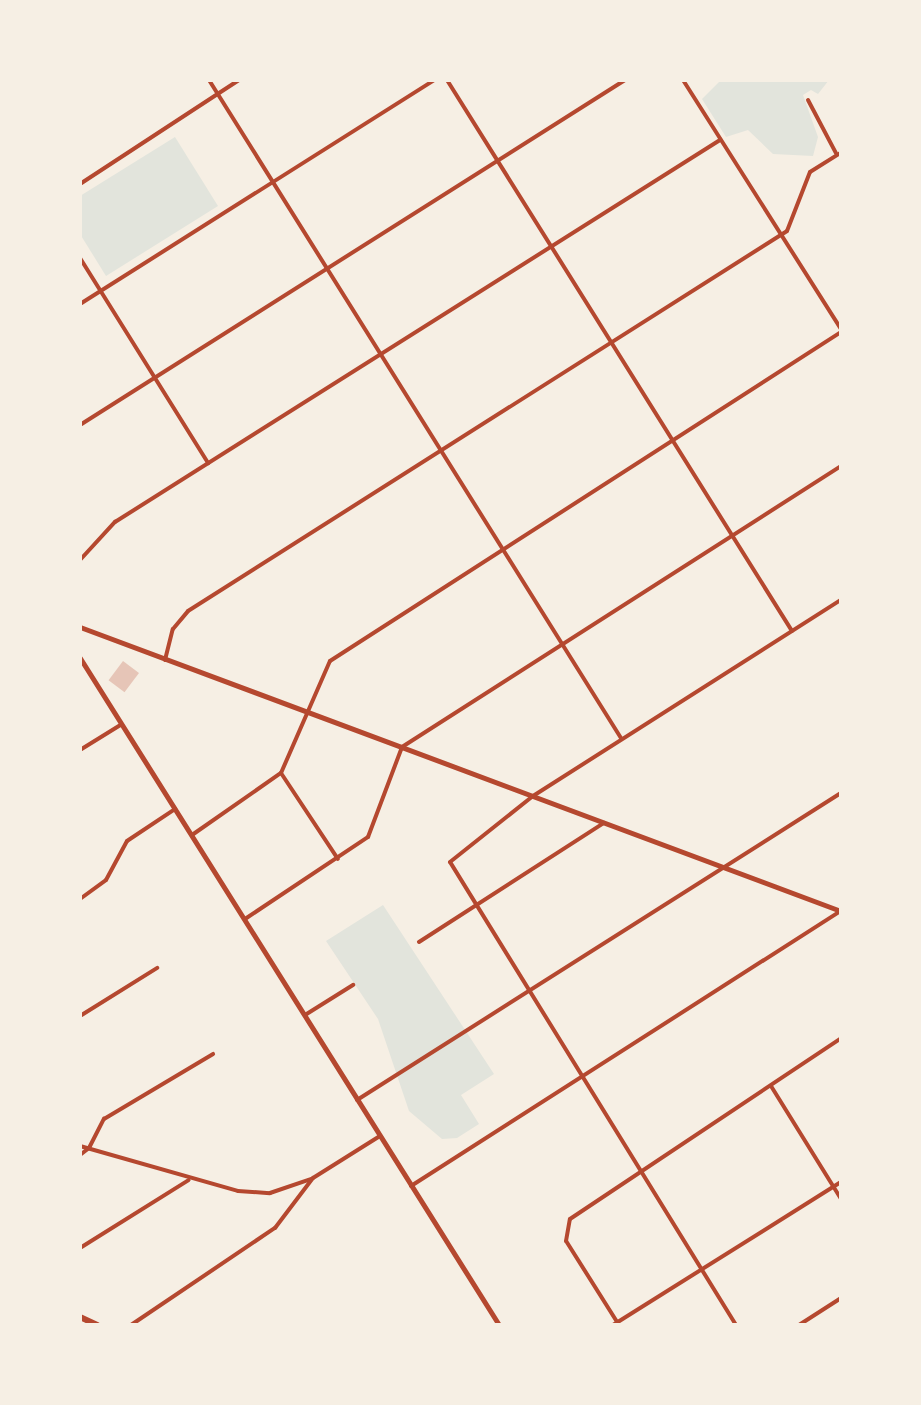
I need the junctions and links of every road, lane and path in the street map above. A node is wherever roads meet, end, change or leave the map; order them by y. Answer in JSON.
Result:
{"nodes":[{"id":1,"x":209,"y":80,"type":"edge"},
{"id":2,"x":239,"y":80,"type":"edge"},
{"id":3,"x":434,"y":80,"type":"edge"},
{"id":4,"x":447,"y":80,"type":"edge"},
{"id":5,"x":625,"y":80,"type":"edge"},
{"id":6,"x":683,"y":80,"type":"edge"},
{"id":7,"x":217,"y":94,"type":"junction"},
{"id":8,"x":808,"y":100,"type":"dead end"},
{"id":9,"x":720,"y":140,"type":"junction"},
{"id":10,"x":838,"y":153,"type":"edge"},
{"id":11,"x":497,"y":161,"type":"junction"},
{"id":12,"x":272,"y":182,"type":"junction"},
{"id":13,"x":80,"y":184,"type":"edge"},
{"id":14,"x":780,"y":234,"type":"junction"},
{"id":15,"x":551,"y":247,"type":"junction"},
{"id":16,"x":80,"y":258,"type":"edge"},
{"id":17,"x":327,"y":270,"type":"junction"},
{"id":18,"x":101,"y":290,"type":"junction"},
{"id":19,"x":80,"y":304,"type":"edge"},
{"id":20,"x":841,"y":331,"type":"edge"},
{"id":21,"x":611,"y":342,"type":"junction"},
{"id":22,"x":379,"y":356,"type":"junction"},
{"id":23,"x":155,"y":378,"type":"junction"},
{"id":24,"x":80,"y":425,"type":"edge"},
{"id":25,"x":674,"y":440,"type":"junction"},
{"id":26,"x":440,"y":450,"type":"junction"},
{"id":27,"x":208,"y":463,"type":"junction"},
{"id":28,"x":841,"y":466,"type":"edge"},
{"id":29,"x":733,"y":535,"type":"junction"},
{"id":30,"x":502,"y":549,"type":"junction"},
{"id":31,"x":80,"y":560,"type":"edge"},
{"id":32,"x":841,"y":600,"type":"edge"},
{"id":33,"x":80,"y":627,"type":"edge"},
{"id":34,"x":792,"y":631,"type":"junction"},
{"id":35,"x":561,"y":643,"type":"junction"},
{"id":36,"x":80,"y":658,"type":"edge"},
{"id":37,"x":165,"y":660,"type":"junction"},
{"id":38,"x":305,"y":712,"type":"junction"},
{"id":39,"x":122,"y":724,"type":"junction"},
{"id":40,"x":621,"y":738,"type":"junction"},
{"id":41,"x":402,"y":747,"type":"junction"},
{"id":42,"x":80,"y":750,"type":"edge"},
{"id":43,"x":281,"y":773,"type":"junction"},
{"id":44,"x":841,"y":793,"type":"edge"},
{"id":45,"x":533,"y":796,"type":"junction"},
{"id":46,"x":175,"y":809,"type":"junction"},
{"id":47,"x":604,"y":823,"type":"junction"},
{"id":48,"x":192,"y":835,"type":"junction"},
{"id":49,"x":338,"y":859,"type":"junction"},
{"id":50,"x":723,"y":867,"type":"junction"},
{"id":51,"x":80,"y":899,"type":"edge"},
{"id":52,"x":474,"y":906,"type":"junction"},
{"id":53,"x":841,"y":911,"type":"edge"},
{"id":54,"x":245,"y":919,"type":"junction"},
{"id":55,"x":419,"y":942,"type":"dead end"},
{"id":56,"x":157,"y":968,"type":"dead end"},
{"id":57,"x":353,"y":985,"type":"dead end"},
{"id":58,"x":528,"y":993,"type":"junction"},
{"id":59,"x":305,"y":1015,"type":"junction"},
{"id":60,"x":80,"y":1016,"type":"edge"},
{"id":61,"x":841,"y":1038,"type":"edge"},
{"id":62,"x":213,"y":1054,"type":"dead end"},
{"id":63,"x":582,"y":1077,"type":"junction"},
{"id":64,"x":770,"y":1085,"type":"junction"},
{"id":65,"x":357,"y":1100,"type":"junction"},
{"id":66,"x":380,"y":1136,"type":"junction"},
{"id":67,"x":80,"y":1146,"type":"edge"},
{"id":68,"x":89,"y":1148,"type":"junction"},
{"id":69,"x":80,"y":1155,"type":"edge"},
{"id":70,"x":640,"y":1169,"type":"junction"},
{"id":71,"x":313,"y":1178,"type":"junction"},
{"id":72,"x":189,"y":1180,"type":"junction"},
{"id":73,"x":841,"y":1182,"type":"edge"},
{"id":74,"x":411,"y":1186,"type":"junction"},
{"id":75,"x":833,"y":1187,"type":"junction"},
{"id":76,"x":841,"y":1199,"type":"edge"},
{"id":77,"x":80,"y":1248,"type":"edge"},
{"id":78,"x":702,"y":1270,"type":"junction"},
{"id":79,"x":841,"y":1298,"type":"edge"},
{"id":80,"x":80,"y":1317,"type":"edge"},
{"id":81,"x":616,"y":1324,"type":"edge"},
{"id":82,"x":97,"y":1325,"type":"edge"},
{"id":83,"x":131,"y":1325,"type":"edge"},
{"id":84,"x":499,"y":1325,"type":"edge"},
{"id":85,"x":736,"y":1325,"type":"edge"},
{"id":86,"x":799,"y":1325,"type":"edge"}],
"edges":[{"from":1,"to":7,"type":"street"},
{"from":2,"to":7,"type":"street"},
{"from":3,"to":12,"type":"street"},
{"from":4,"to":11,"type":"street"},
{"from":5,"to":11,"type":"street"},
{"from":6,"to":9,"type":"street"},
{"from":7,"to":12,"type":"street"},
{"from":7,"to":13,"type":"street"},
{"from":8,"to":10,"type":"street"},
{"from":9,"to":14,"type":"street"},
{"from":9,"to":15,"type":"street"},
{"from":10,"to":14,"type":"street"},
{"from":11,"to":15,"type":"street"},
{"from":11,"to":17,"type":"street"},
{"from":12,"to":17,"type":"street"},
{"from":12,"to":18,"type":"street"},
{"from":14,"to":20,"type":"street"},
{"from":14,"to":21,"type":"street"},
{"from":15,"to":21,"type":"street"},
{"from":15,"to":22,"type":"street"},
{"from":16,"to":18,"type":"street"},
{"from":17,"to":22,"type":"street"},
{"from":17,"to":23,"type":"street"},
{"from":18,"to":19,"type":"street"},
{"from":18,"to":23,"type":"street"},
{"from":20,"to":25,"type":"street"},
{"from":21,"to":25,"type":"street"},
{"from":21,"to":26,"type":"street"},
{"from":22,"to":26,"type":"street"},
{"from":22,"to":27,"type":"street"},
{"from":23,"to":24,"type":"street"},
{"from":23,"to":27,"type":"street"},
{"from":25,"to":29,"type":"street"},
{"from":25,"to":30,"type":"street"},
{"from":26,"to":30,"type":"street"},
{"from":26,"to":37,"type":"street"},
{"from":27,"to":31,"type":"street"},
{"from":28,"to":29,"type":"street"},
{"from":29,"to":34,"type":"street"},
{"from":29,"to":35,"type":"street"},
{"from":30,"to":35,"type":"street"},
{"from":30,"to":38,"type":"street"},
{"from":32,"to":34,"type":"street"},
{"from":33,"to":37,"type":"street"},
{"from":34,"to":40,"type":"street"},
{"from":35,"to":40,"type":"street"},
{"from":35,"to":41,"type":"street"},
{"from":36,"to":39,"type":"street"},
{"from":37,"to":38,"type":"street"},
{"from":38,"to":41,"type":"street"},
{"from":38,"to":43,"type":"street"},
{"from":39,"to":42,"type":"street"},
{"from":39,"to":46,"type":"street"},
{"from":40,"to":45,"type":"street"},
{"from":41,"to":45,"type":"street"},
{"from":41,"to":49,"type":"street"},
{"from":43,"to":48,"type":"street"},
{"from":43,"to":49,"type":"street"},
{"from":44,"to":50,"type":"street"},
{"from":45,"to":47,"type":"street"},
{"from":45,"to":52,"type":"street"},
{"from":46,"to":48,"type":"street"},
{"from":46,"to":51,"type":"street"},
{"from":47,"to":50,"type":"street"},
{"from":47,"to":52,"type":"street"},
{"from":48,"to":54,"type":"street"},
{"from":49,"to":54,"type":"street"},
{"from":50,"to":53,"type":"street"},
{"from":50,"to":58,"type":"street"},
{"from":52,"to":55,"type":"street"},
{"from":52,"to":58,"type":"street"},
{"from":53,"to":63,"type":"street"},
{"from":54,"to":59,"type":"street"},
{"from":56,"to":60,"type":"street"},
{"from":57,"to":59,"type":"street"},
{"from":58,"to":63,"type":"street"},
{"from":58,"to":65,"type":"street"},
{"from":59,"to":65,"type":"street"},
{"from":61,"to":64,"type":"street"},
{"from":62,"to":68,"type":"street"},
{"from":63,"to":70,"type":"street"},
{"from":63,"to":74,"type":"street"},
{"from":64,"to":70,"type":"street"},
{"from":64,"to":75,"type":"street"},
{"from":65,"to":66,"type":"street"},
{"from":66,"to":71,"type":"street"},
{"from":66,"to":74,"type":"street"},
{"from":67,"to":68,"type":"street"},
{"from":68,"to":69,"type":"street"},
{"from":68,"to":72,"type":"street"},
{"from":70,"to":78,"type":"street"},
{"from":70,"to":81,"type":"street"},
{"from":71,"to":72,"type":"street"},
{"from":71,"to":83,"type":"street"},
{"from":72,"to":77,"type":"street"},
{"from":73,"to":75,"type":"street"},
{"from":74,"to":84,"type":"street"},
{"from":75,"to":76,"type":"street"},
{"from":75,"to":78,"type":"street"},
{"from":78,"to":81,"type":"street"},
{"from":78,"to":85,"type":"street"},
{"from":79,"to":86,"type":"street"},
{"from":80,"to":82,"type":"main road"}]}
